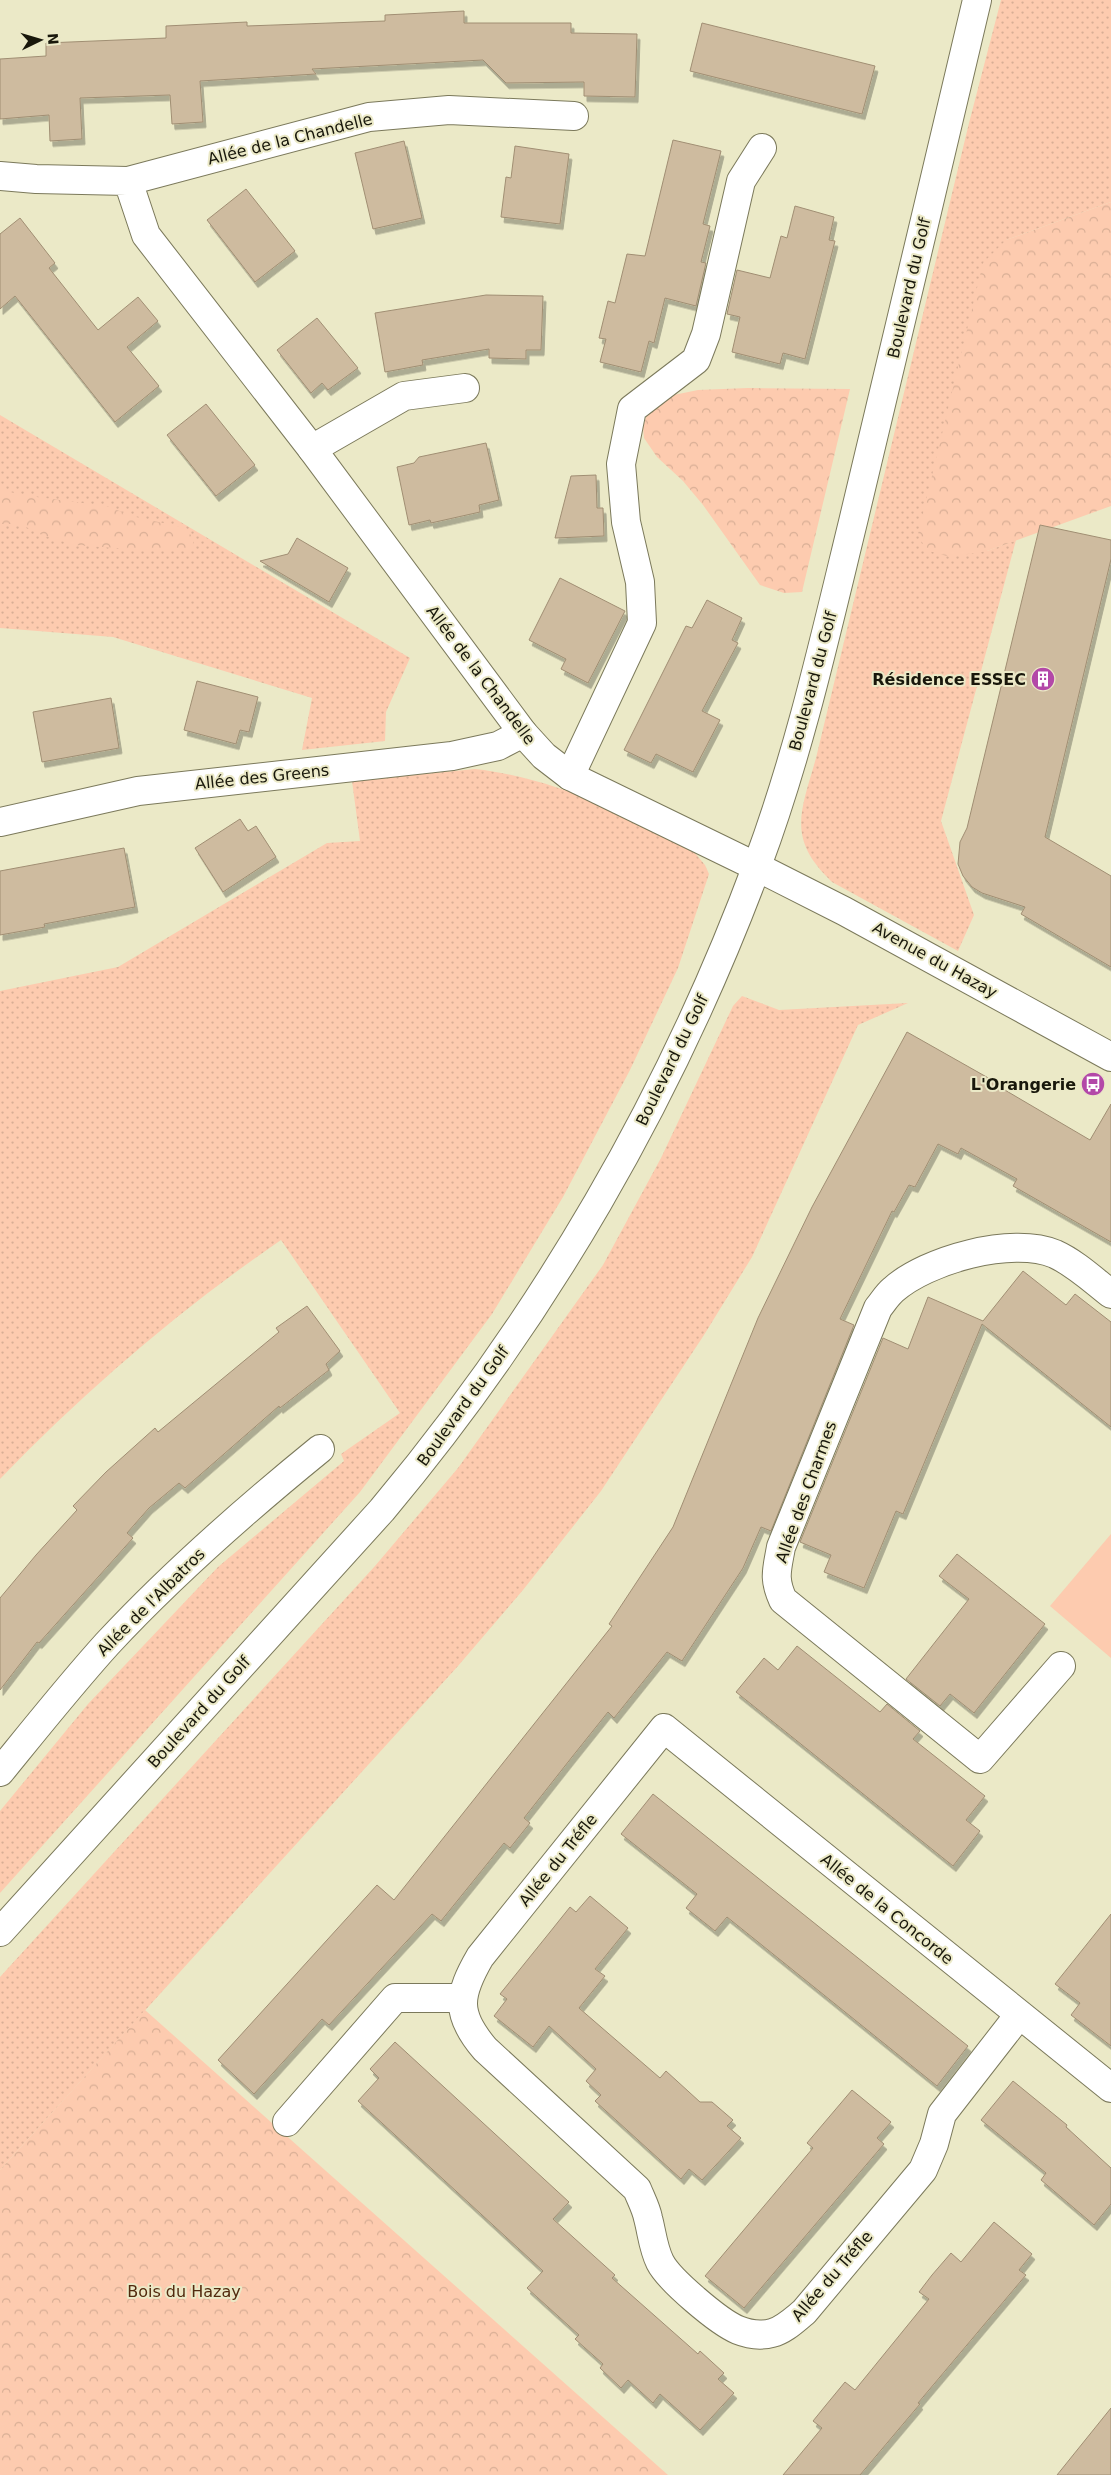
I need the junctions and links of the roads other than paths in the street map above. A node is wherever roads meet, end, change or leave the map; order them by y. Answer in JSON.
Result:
{"nodes":[{"id":1,"x":976,"y":0,"type":"edge"},
{"id":2,"x":574,"y":116,"type":"dead end"},
{"id":3,"x":762,"y":148,"type":"dead end"},
{"id":4,"x":0,"y":176,"type":"edge"},
{"id":5,"x":128,"y":181,"type":"junction"},
{"id":6,"x":465,"y":388,"type":"dead end"},
{"id":7,"x":312,"y":449,"type":"junction"},
{"id":8,"x":523,"y":734,"type":"junction"},
{"id":9,"x":570,"y":776,"type":"junction"},
{"id":10,"x":0,"y":822,"type":"edge"},
{"id":11,"x":757,"y":867,"type":"junction"},
{"id":12,"x":1111,"y":1057,"type":"edge"},
{"id":13,"x":1111,"y":1294,"type":"edge"},
{"id":14,"x":320,"y":1449,"type":"dead end"},
{"id":15,"x":1061,"y":1666,"type":"dead end"},
{"id":16,"x":664,"y":1728,"type":"joint"},
{"id":17,"x":0,"y":1772,"type":"edge"},
{"id":18,"x":0,"y":1932,"type":"edge"},
{"id":19,"x":462,"y":1998,"type":"junction"},
{"id":20,"x":1019,"y":2015,"type":"junction"},
{"id":21,"x":1111,"y":2088,"type":"edge"},
{"id":22,"x":287,"y":2122,"type":"dead end"}],
"edges":[{"from":1,"to":11,"type":"street","name":"Boulevard du Golf"},
{"from":2,"to":5,"type":"street","name":"Allée de la Chandelle"},
{"from":3,"to":9,"type":"street"},
{"from":4,"to":5,"type":"street","name":"Allée de la Chandelle"},
{"from":5,"to":7,"type":"street","name":"Allée de la Chandelle"},
{"from":6,"to":7,"type":"street"},
{"from":7,"to":8,"type":"street","name":"Allée de la Chandelle"},
{"from":8,"to":9,"type":"street","name":"Allée de la Chandelle"},
{"from":8,"to":10,"type":"street","name":"Allée des Greens"},
{"from":9,"to":11,"type":"street","name":"Allée de la Chandelle"},
{"from":11,"to":12,"type":"street","name":"Avenue du Hazay"},
{"from":11,"to":18,"type":"street","name":"Boulevard du Golf"},
{"from":13,"to":15,"type":"street","name":"Allée des Charmes"},
{"from":14,"to":17,"type":"street","name":"Allée de l'Albatros"},
{"from":16,"to":19,"type":"street","name":"Allée du Tréfle"},
{"from":16,"to":20,"type":"street","name":"Allée de la Concorde"},
{"from":19,"to":20,"type":"street","name":"Allée du Tréfle"},
{"from":19,"to":22,"type":"street"},
{"from":20,"to":21,"type":"street","name":"Allée de la Concorde"}]}
